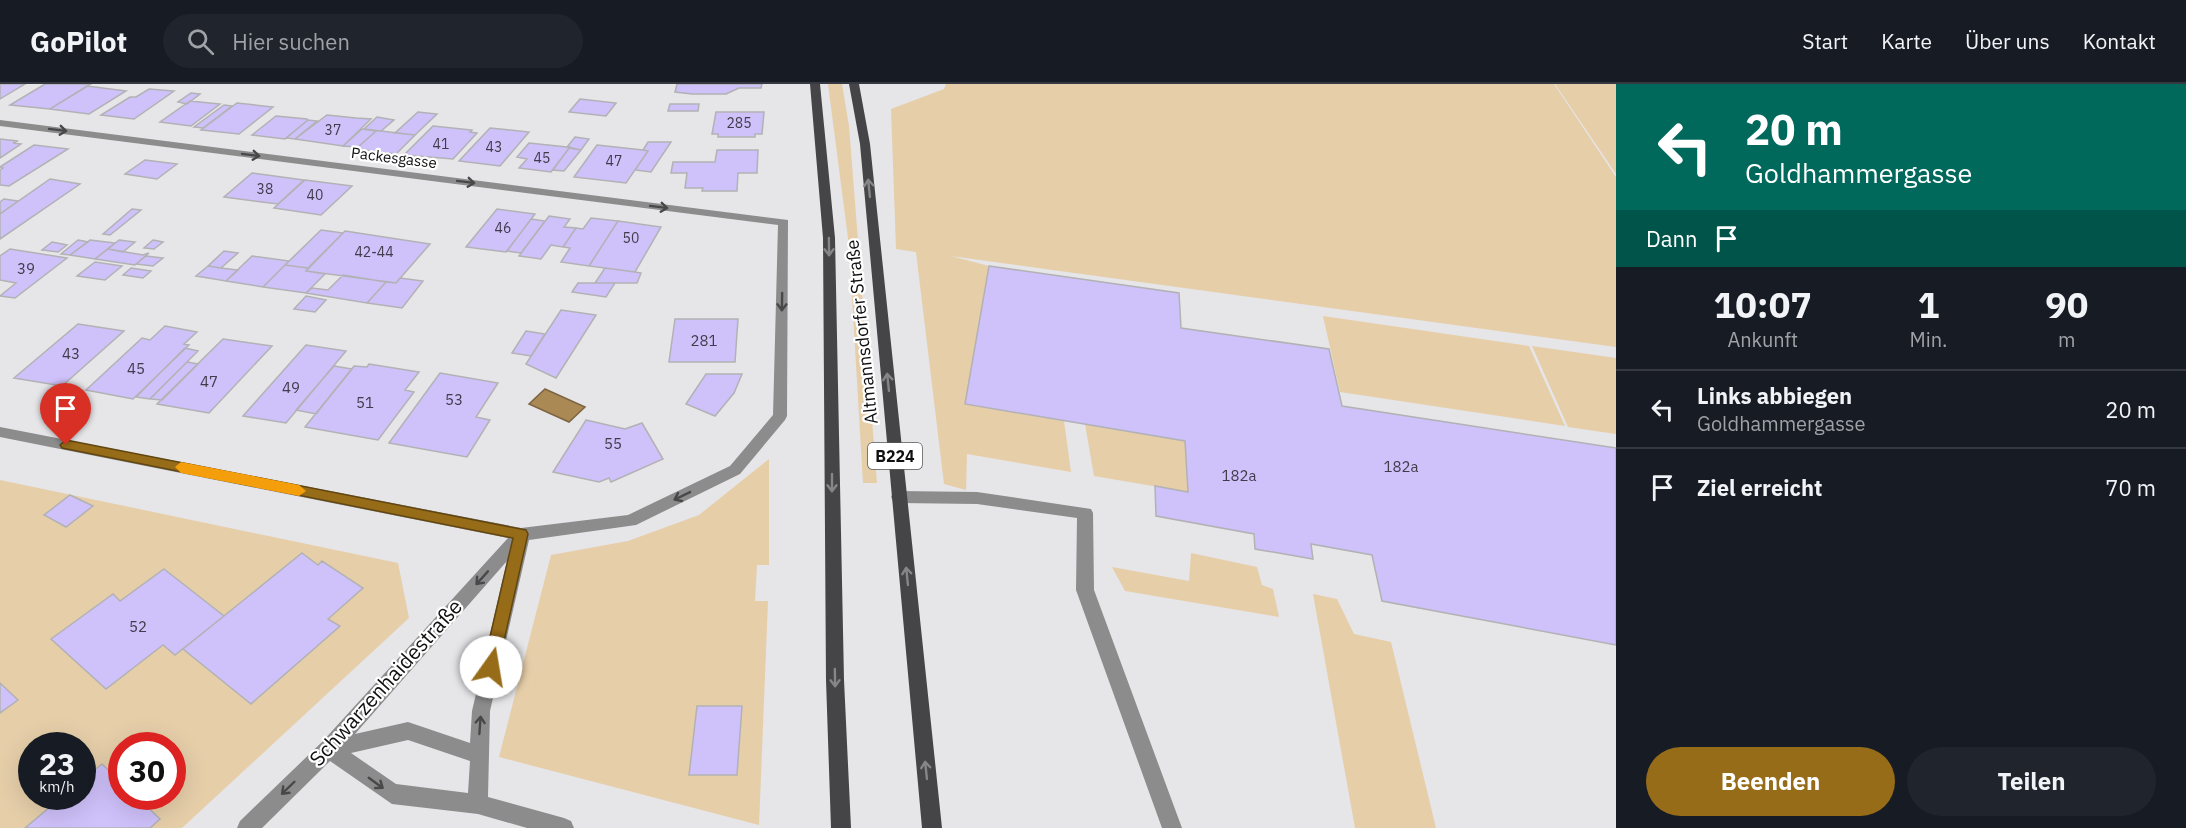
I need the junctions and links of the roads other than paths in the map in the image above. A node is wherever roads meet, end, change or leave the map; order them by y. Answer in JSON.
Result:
{"nodes":[{"id":1,"x":815,"y":84,"type":"edge"},
{"id":2,"x":854,"y":84,"type":"edge"},
{"id":3,"x":0,"y":123,"type":"edge"},
{"id":4,"x":0,"y":432,"type":"edge"},
{"id":5,"x":899,"y":497,"type":"junction"},
{"id":6,"x":521,"y":534,"type":"junction"},
{"id":7,"x":329,"y":749,"type":"junction"},
{"id":8,"x":478,"y":755,"type":"junction"},
{"id":9,"x":478,"y":804,"type":"junction"},
{"id":10,"x":247,"y":828,"type":"edge"},
{"id":11,"x":564,"y":828,"type":"edge"},
{"id":12,"x":841,"y":828,"type":"edge"},
{"id":13,"x":932,"y":828,"type":"edge"},
{"id":14,"x":1172,"y":828,"type":"edge"}],
"edges":[{"from":1,"to":12,"type":"main road","name":"Altmannsdorfer Straße","one_way":true},
{"from":5,"to":2,"type":"main road","name":"Altmannsdorfer Straße","number":"B224","one_way":true},
{"from":3,"to":6,"type":"street","name":"Packesgasse","one_way":true},
{"from":4,"to":6,"type":"street"},
{"from":13,"to":5,"type":"main road","name":"Altmannsdorfer Straße","number":"B224","one_way":true},
{"from":5,"to":14,"type":"street"},
{"from":6,"to":7,"type":"street","name":"Schwarzenhaidestraße","one_way":true},
{"from":8,"to":6,"type":"street","one_way":true},
{"from":7,"to":8,"type":"street"},
{"from":7,"to":9,"type":"street","one_way":true},
{"from":7,"to":10,"type":"street","name":"Schwarzenhaidestraße","one_way":true},
{"from":8,"to":9,"type":"street"},
{"from":9,"to":11,"type":"street"}]}
